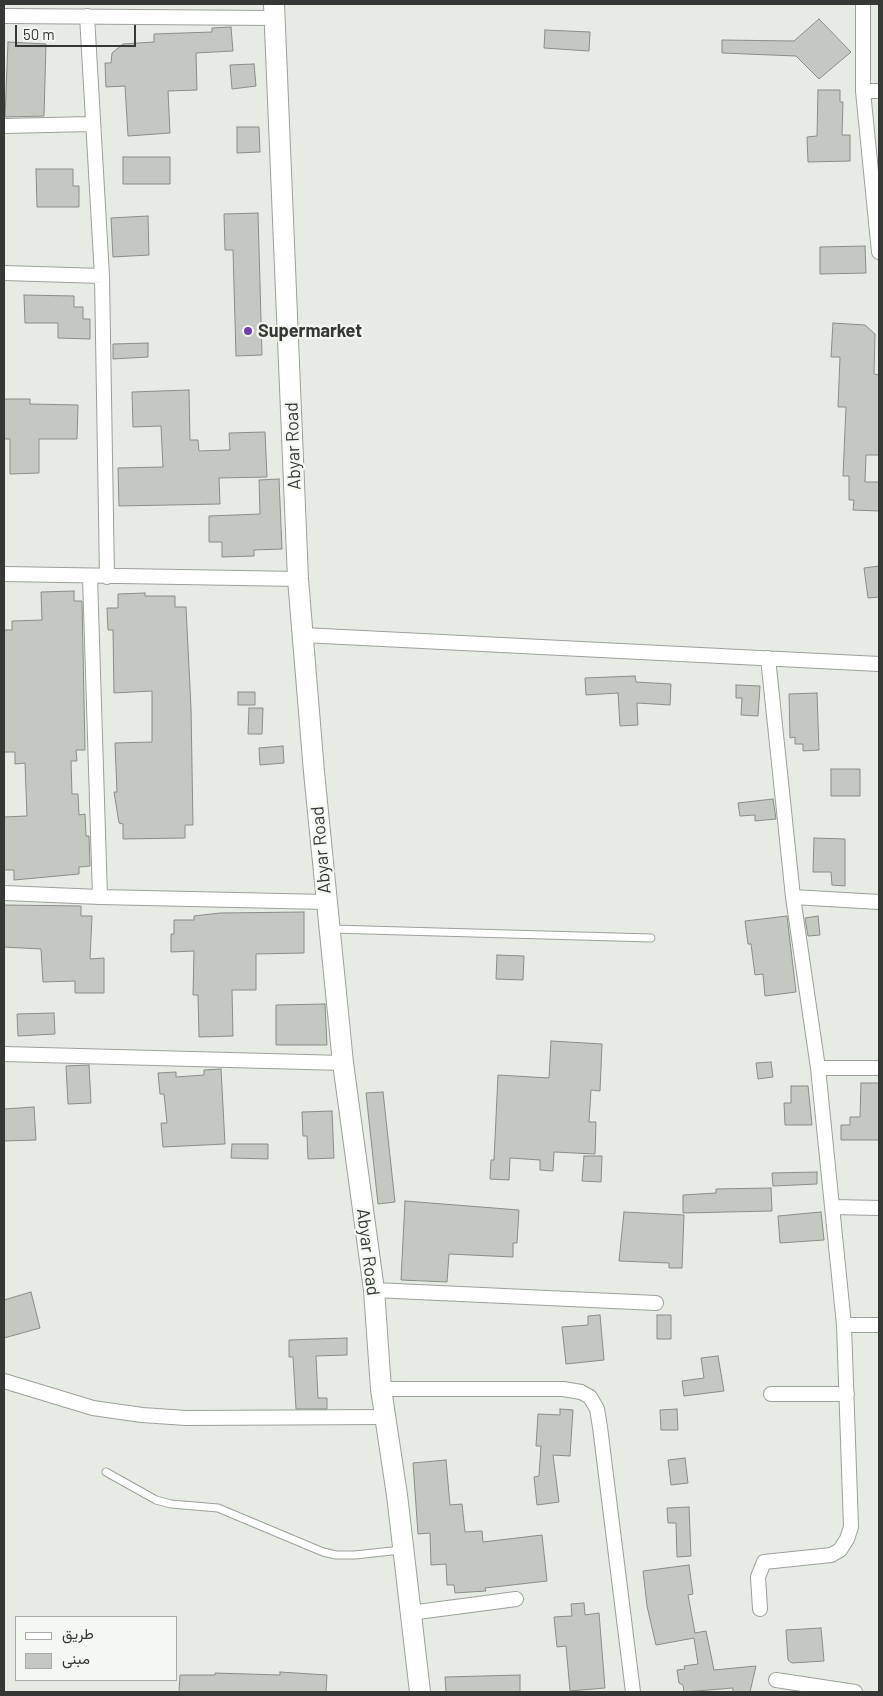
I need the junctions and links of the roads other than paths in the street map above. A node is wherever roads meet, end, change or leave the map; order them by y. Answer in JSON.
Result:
{"nodes":[{"id":1,"x":863,"y":4,"type":"edge"},
{"id":2,"x":275,"y":11,"type":"edge"},
{"id":3,"x":4,"y":16,"type":"edge"},
{"id":4,"x":87,"y":16,"type":"junction"},
{"id":5,"x":863,"y":91,"type":"junction"},
{"id":6,"x":879,"y":91,"type":"edge"},
{"id":7,"x":92,"y":124,"type":"junction"},
{"id":8,"x":4,"y":126,"type":"edge"},
{"id":9,"x":879,"y":252,"type":"edge"},
{"id":10,"x":4,"y":273,"type":"edge"},
{"id":11,"x":102,"y":276,"type":"junction"},
{"id":12,"x":4,"y":574,"type":"edge"},
{"id":13,"x":90,"y":577,"type":"junction"},
{"id":14,"x":107,"y":577,"type":"junction"},
{"id":15,"x":298,"y":579,"type":"junction"},
{"id":16,"x":303,"y":635,"type":"junction"},
{"id":17,"x":768,"y":658,"type":"junction"},
{"id":18,"x":879,"y":664,"type":"edge"},
{"id":19,"x":4,"y":893,"type":"edge"},
{"id":20,"x":100,"y":897,"type":"junction"},
{"id":21,"x":793,"y":897,"type":"junction"},
{"id":22,"x":326,"y":902,"type":"junction"},
{"id":23,"x":879,"y":902,"type":"edge"},
{"id":24,"x":330,"y":929,"type":"junction"},
{"id":25,"x":651,"y":938,"type":"dead end"},
{"id":26,"x":4,"y":1054,"type":"edge"},
{"id":27,"x":343,"y":1063,"type":"junction"},
{"id":28,"x":818,"y":1068,"type":"junction"},
{"id":29,"x":879,"y":1068,"type":"edge"},
{"id":30,"x":832,"y":1207,"type":"junction"},
{"id":31,"x":879,"y":1208,"type":"edge"},
{"id":32,"x":374,"y":1290,"type":"junction"},
{"id":33,"x":656,"y":1304,"type":"dead end"},
{"id":34,"x":844,"y":1325,"type":"junction"},
{"id":35,"x":879,"y":1325,"type":"edge"},
{"id":36,"x":4,"y":1380,"type":"edge"},
{"id":37,"x":381,"y":1389,"type":"junction"},
{"id":38,"x":771,"y":1394,"type":"dead end"},
{"id":39,"x":847,"y":1394,"type":"junction"},
{"id":40,"x":387,"y":1417,"type":"junction"},
{"id":41,"x":106,"y":1472,"type":"dead end"},
{"id":42,"x":404,"y":1550,"type":"junction"},
{"id":43,"x":516,"y":1599,"type":"dead end"},
{"id":44,"x":760,"y":1609,"type":"dead end"},
{"id":45,"x":410,"y":1613,"type":"junction"},
{"id":46,"x":776,"y":1680,"type":"dead end"},
{"id":47,"x":420,"y":1692,"type":"edge"},
{"id":48,"x":632,"y":1692,"type":"edge"},
{"id":49,"x":855,"y":1692,"type":"edge"}],
"edges":[{"from":1,"to":5,"type":"street"},
{"from":2,"to":4,"type":"street"},
{"from":2,"to":15,"type":"main road","name":"Abyar Road"},
{"from":3,"to":4,"type":"street"},
{"from":4,"to":7,"type":"street"},
{"from":5,"to":6,"type":"street"},
{"from":5,"to":9,"type":"street"},
{"from":7,"to":8,"type":"street"},
{"from":7,"to":11,"type":"street"},
{"from":10,"to":11,"type":"street"},
{"from":11,"to":14,"type":"street"},
{"from":12,"to":13,"type":"street"},
{"from":13,"to":14,"type":"street"},
{"from":13,"to":20,"type":"street"},
{"from":14,"to":15,"type":"street"},
{"from":15,"to":16,"type":"main road","name":"Abyar Road"},
{"from":16,"to":17,"type":"street"},
{"from":16,"to":22,"type":"main road","name":"Abyar Road"},
{"from":17,"to":18,"type":"street"},
{"from":17,"to":21,"type":"street"},
{"from":19,"to":20,"type":"street"},
{"from":20,"to":22,"type":"street"},
{"from":21,"to":23,"type":"street"},
{"from":21,"to":28,"type":"street"},
{"from":22,"to":24,"type":"main road","name":"Abyar Road"},
{"from":24,"to":25,"type":"lane"},
{"from":24,"to":27,"type":"main road","name":"Abyar Road"},
{"from":26,"to":27,"type":"street"},
{"from":27,"to":32,"type":"main road","name":"Abyar Road"},
{"from":28,"to":29,"type":"street"},
{"from":28,"to":30,"type":"street"},
{"from":30,"to":31,"type":"street"},
{"from":30,"to":34,"type":"street"},
{"from":32,"to":33,"type":"street"},
{"from":32,"to":37,"type":"main road","name":"Abyar Road"},
{"from":34,"to":35,"type":"street"},
{"from":34,"to":39,"type":"street"},
{"from":36,"to":40,"type":"street"},
{"from":37,"to":40,"type":"main road","name":"Abyar Road"},
{"from":37,"to":48,"type":"street"},
{"from":38,"to":39,"type":"street"},
{"from":39,"to":44,"type":"street"},
{"from":40,"to":42,"type":"main road","name":"Abyar Road"},
{"from":41,"to":42,"type":"lane"},
{"from":42,"to":45,"type":"main road","name":"Abyar Road"},
{"from":43,"to":45,"type":"street"},
{"from":45,"to":47,"type":"main road","name":"Abyar Road"},
{"from":46,"to":49,"type":"street"}]}
